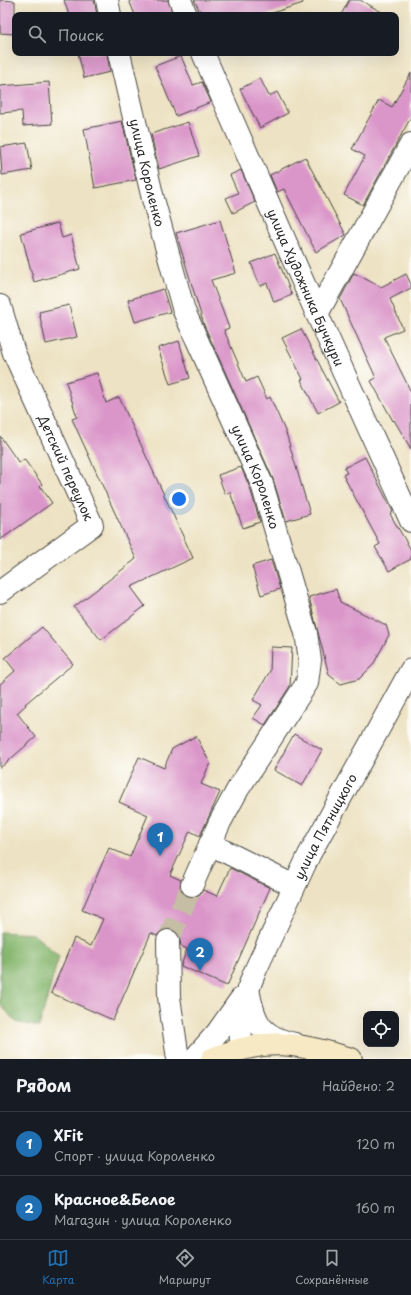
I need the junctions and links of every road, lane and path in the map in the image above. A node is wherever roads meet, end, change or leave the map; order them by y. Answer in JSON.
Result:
{"nodes":[{"id":1,"x":107,"y":0,"type":"edge"},
{"id":2,"x":180,"y":0,"type":"edge"},
{"id":3,"x":109,"y":12,"type":"edge"},
{"id":4,"x":185,"y":12,"type":"edge"},
{"id":5,"x":120,"y":56,"type":"edge"},
{"id":6,"x":204,"y":56,"type":"edge"},
{"id":7,"x":411,"y":144,"type":"edge"},
{"id":8,"x":0,"y":306,"type":"edge"},
{"id":9,"x":317,"y":314,"type":"junction"},
{"id":10,"x":411,"y":520,"type":"edge"},
{"id":11,"x":0,"y":592,"type":"edge"},
{"id":12,"x":411,"y":670,"type":"edge"},
{"id":13,"x":210,"y":844,"type":"junction"},
{"id":14,"x":192,"y":885,"type":"tunnel mouth"},
{"id":15,"x":294,"y":886,"type":"junction"},
{"id":16,"x":168,"y":941,"type":"tunnel mouth"},
{"id":17,"x":248,"y":988,"type":"junction"},
{"id":18,"x":293,"y":1052,"type":"edge"},
{"id":19,"x":248,"y":1055,"type":"edge"},
{"id":20,"x":178,"y":1059,"type":"edge"},
{"id":21,"x":194,"y":1059,"type":"edge"},
{"id":22,"x":212,"y":1059,"type":"edge"},
{"id":23,"x":351,"y":1059,"type":"edge"}],
"edges":[{"from":1,"to":3,"type":"street"},
{"from":2,"to":4,"type":"street"},
{"from":5,"to":13,"type":"street","name":"улица Короленко"},
{"from":6,"to":9,"type":"street","name":"улица Художника Бучкури"},
{"from":7,"to":9,"type":"street"},
{"from":8,"to":11,"type":"street","name":"Детский переулок"},
{"from":9,"to":10,"type":"street","name":"улица Художника Бучкури"},
{"from":12,"to":15,"type":"street","name":"улица Пятницкого"},
{"from":13,"to":14,"type":"street","name":"улица Короленко"},
{"from":13,"to":15,"type":"street"},
{"from":15,"to":17,"type":"street","name":"улица Пятницкого"},
{"from":16,"to":20,"type":"street"},
{"from":17,"to":18,"type":"street"},
{"from":17,"to":19,"type":"street"},
{"from":17,"to":21,"type":"street"},
{"from":18,"to":19,"type":"main road"},
{"from":18,"to":23,"type":"main road"},
{"from":19,"to":22,"type":"main road"}]}
